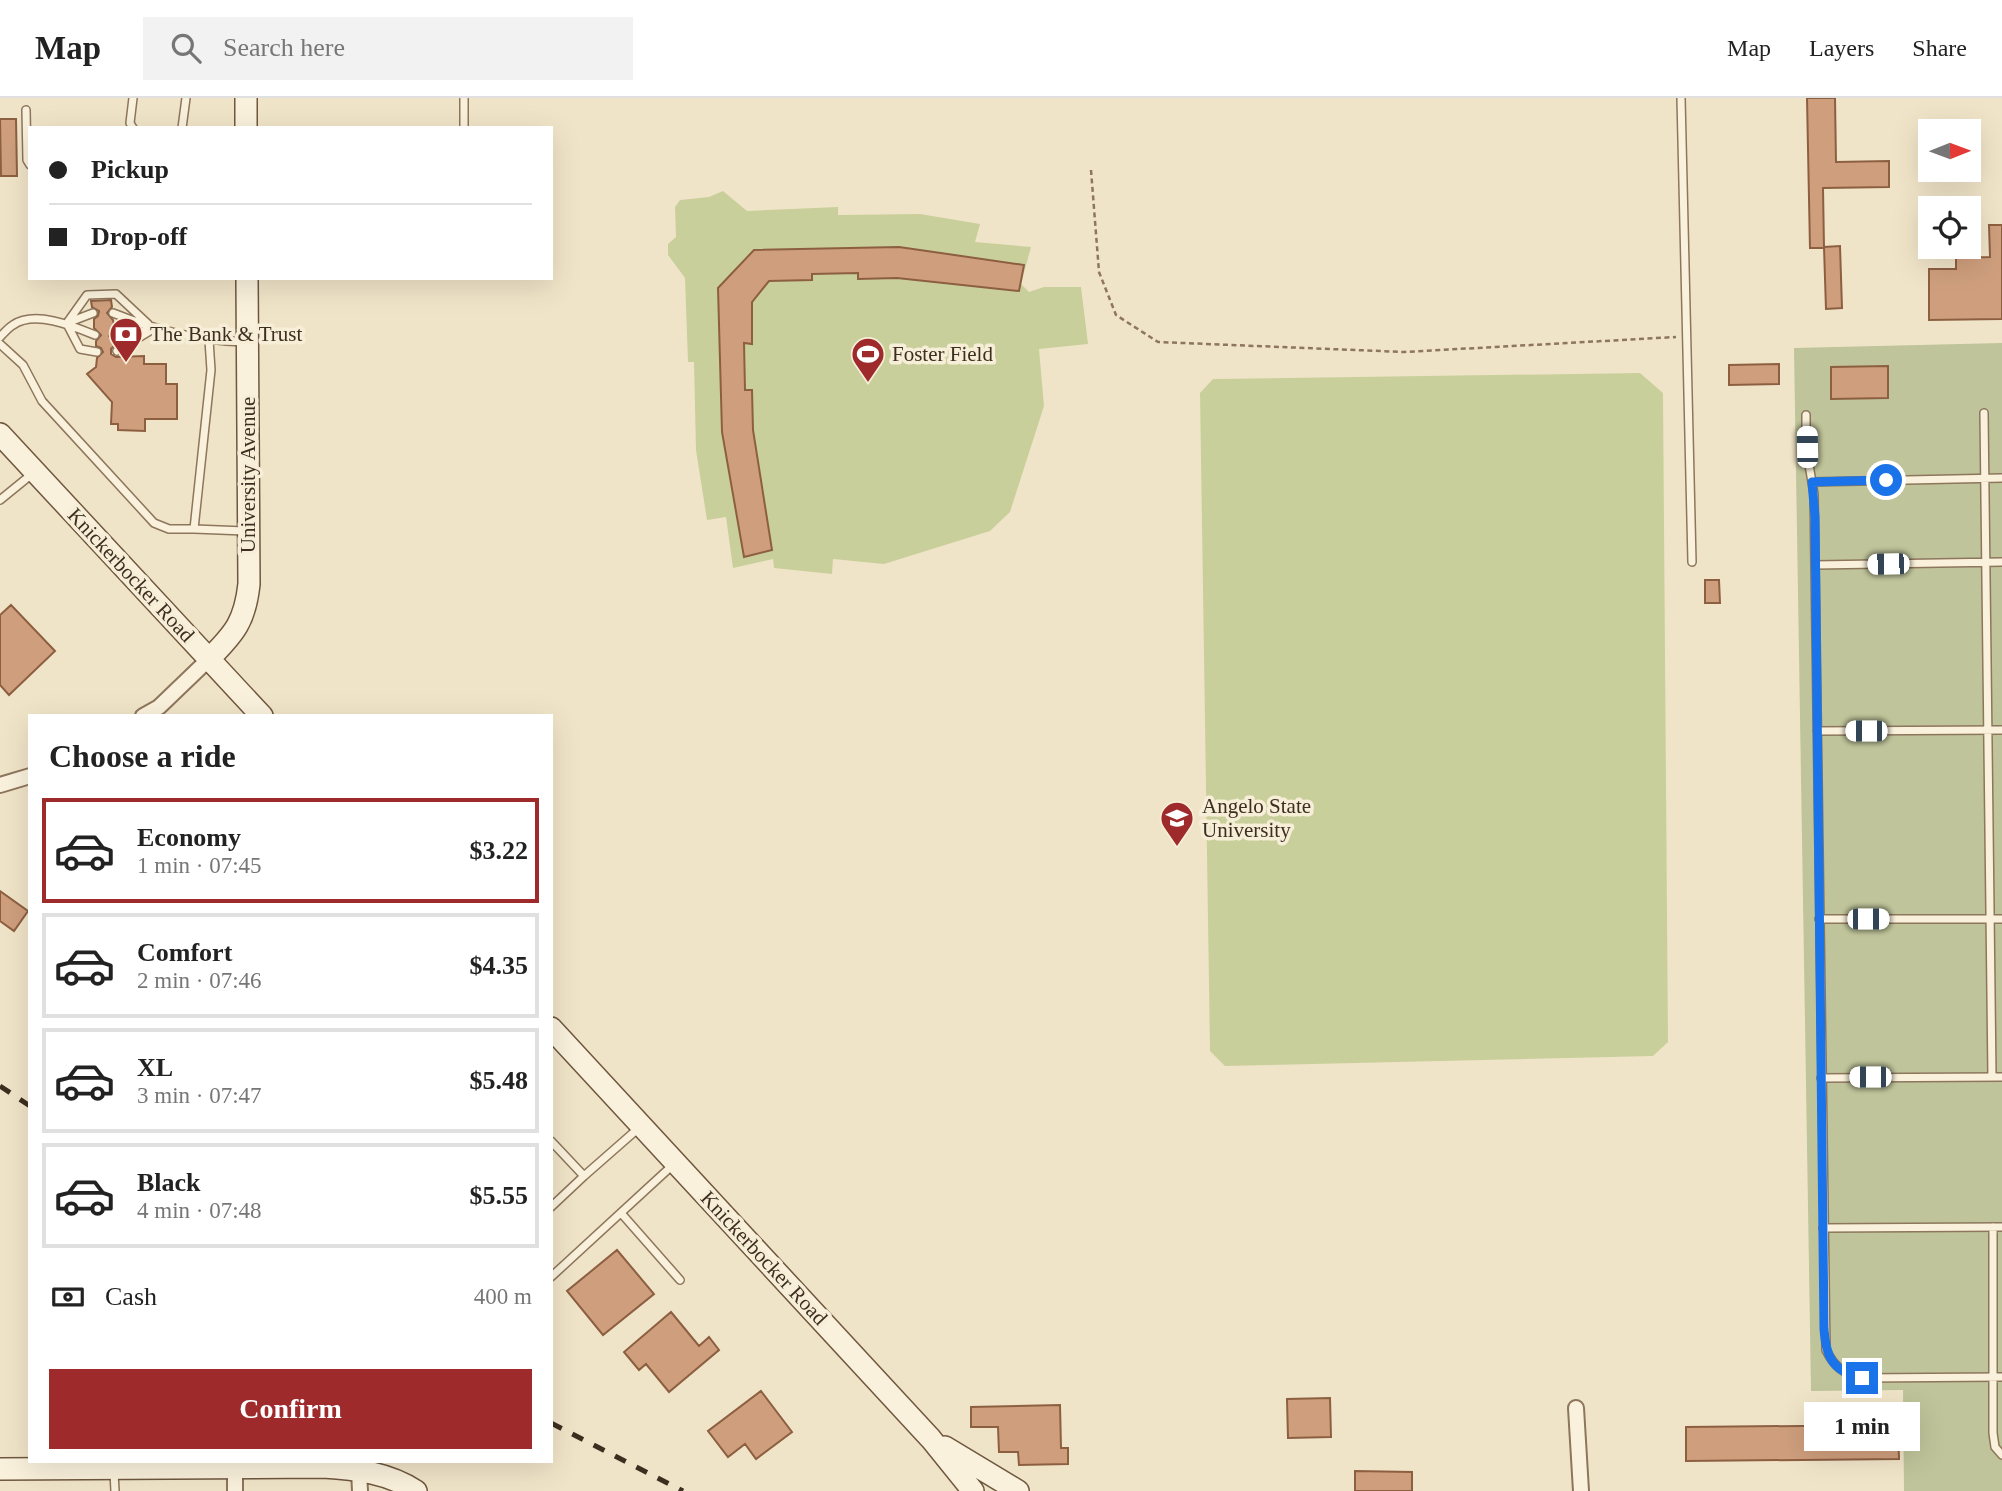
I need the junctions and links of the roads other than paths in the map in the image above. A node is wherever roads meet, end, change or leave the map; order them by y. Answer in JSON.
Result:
{"nodes":[{"id":1,"x":134,"y":98,"type":"edge"},
{"id":2,"x":186,"y":98,"type":"edge"},
{"id":3,"x":246,"y":98,"type":"edge"},
{"id":4,"x":464,"y":98,"type":"edge"},
{"id":5,"x":1681,"y":98,"type":"edge"},
{"id":6,"x":26,"y":110,"type":"dead end"},
{"id":7,"x":132,"y":126,"type":"edge"},
{"id":8,"x":182,"y":126,"type":"edge"},
{"id":9,"x":246,"y":126,"type":"edge"},
{"id":10,"x":464,"y":126,"type":"edge"},
{"id":11,"x":28,"y":162,"type":"edge"},
{"id":12,"x":247,"y":280,"type":"edge"},
{"id":13,"x":93,"y":313,"type":"dead end"},
{"id":14,"x":113,"y":313,"type":"dead end"},
{"id":15,"x":67,"y":323,"type":"junction"},
{"id":16,"x":153,"y":329,"type":"junction"},
{"id":17,"x":95,"y":335,"type":"dead end"},
{"id":18,"x":116,"y":336,"type":"dead end"},
{"id":19,"x":0,"y":337,"type":"edge"},
{"id":20,"x":209,"y":340,"type":"junction"},
{"id":21,"x":247,"y":342,"type":"junction"},
{"id":22,"x":0,"y":344,"type":"edge"},
{"id":23,"x":117,"y":351,"type":"dead end"},
{"id":24,"x":97,"y":352,"type":"dead end"},
{"id":25,"x":1984,"y":413,"type":"dead end"},
{"id":26,"x":1806,"y":415,"type":"dead end"},
{"id":27,"x":0,"y":434,"type":"edge"},
{"id":28,"x":35,"y":472,"type":"junction"},
{"id":29,"x":1985,"y":478,"type":"junction"},
{"id":30,"x":2002,"y":478,"type":"edge"},
{"id":31,"x":1812,"y":482,"type":"junction"},
{"id":32,"x":0,"y":500,"type":"edge"},
{"id":33,"x":194,"y":528,"type":"junction"},
{"id":34,"x":249,"y":531,"type":"junction"},
{"id":35,"x":1692,"y":562,"type":"dead end"},
{"id":36,"x":1986,"y":562,"type":"junction"},
{"id":37,"x":2002,"y":562,"type":"edge"},
{"id":38,"x":1815,"y":565,"type":"junction"},
{"id":39,"x":209,"y":659,"type":"junction"},
{"id":40,"x":147,"y":714,"type":"edge"},
{"id":41,"x":260,"y":714,"type":"edge"},
{"id":42,"x":1988,"y":730,"type":"junction"},
{"id":43,"x":2002,"y":730,"type":"edge"},
{"id":44,"x":1817,"y":731,"type":"junction"},
{"id":45,"x":28,"y":777,"type":"edge"},
{"id":46,"x":0,"y":785,"type":"edge"},
{"id":47,"x":1819,"y":919,"type":"junction"},
{"id":48,"x":1990,"y":919,"type":"junction"},
{"id":49,"x":2002,"y":919,"type":"edge"},
{"id":50,"x":553,"y":1030,"type":"edge"},
{"id":51,"x":1992,"y":1077,"type":"junction"},
{"id":52,"x":2002,"y":1077,"type":"edge"},
{"id":53,"x":1821,"y":1078,"type":"junction"},
{"id":54,"x":642,"y":1126,"type":"junction"},
{"id":55,"x":553,"y":1143,"type":"edge"},
{"id":56,"x":675,"y":1163,"type":"junction"},
{"id":57,"x":584,"y":1176,"type":"junction"},
{"id":58,"x":553,"y":1205,"type":"edge"},
{"id":59,"x":621,"y":1213,"type":"junction"},
{"id":60,"x":1998,"y":1227,"type":"edge"},
{"id":61,"x":1823,"y":1228,"type":"junction"},
{"id":62,"x":553,"y":1275,"type":"edge"},
{"id":63,"x":680,"y":1280,"type":"dead end"},
{"id":64,"x":1993,"y":1377,"type":"junction"},
{"id":65,"x":2002,"y":1377,"type":"edge"},
{"id":66,"x":1576,"y":1408,"type":"dead end"},
{"id":67,"x":931,"y":1438,"type":"junction"},
{"id":68,"x":2002,"y":1455,"type":"edge"},
{"id":69,"x":234,"y":1467,"type":"junction"},
{"id":70,"x":114,"y":1468,"type":"junction"},
{"id":71,"x":0,"y":1469,"type":"edge"},
{"id":72,"x":359,"y":1480,"type":"edge"},
{"id":73,"x":115,"y":1491,"type":"edge"},
{"id":74,"x":235,"y":1491,"type":"edge"},
{"id":75,"x":416,"y":1491,"type":"edge"},
{"id":76,"x":973,"y":1491,"type":"edge"},
{"id":77,"x":1018,"y":1491,"type":"edge"},
{"id":78,"x":1581,"y":1491,"type":"edge"}],
"edges":[{"from":1,"to":7,"type":"lane"},
{"from":2,"to":8,"type":"lane"},
{"from":3,"to":9,"type":"main road"},
{"from":4,"to":10,"type":"lane"},
{"from":5,"to":35,"type":"lane"},
{"from":6,"to":11,"type":"lane"},
{"from":12,"to":21,"type":"main road","name":"University Avenue"},
{"from":13,"to":15,"type":"lane"},
{"from":14,"to":16,"type":"lane"},
{"from":15,"to":16,"type":"lane"},
{"from":15,"to":17,"type":"lane"},
{"from":15,"to":19,"type":"lane"},
{"from":15,"to":24,"type":"lane"},
{"from":16,"to":18,"type":"lane"},
{"from":16,"to":20,"type":"lane"},
{"from":16,"to":23,"type":"lane"},
{"from":20,"to":21,"type":"lane"},
{"from":20,"to":33,"type":"lane"},
{"from":21,"to":34,"type":"main road","name":"University Avenue"},
{"from":22,"to":33,"type":"lane"},
{"from":25,"to":29,"type":"lane"},
{"from":26,"to":31,"type":"lane"},
{"from":27,"to":28,"type":"main road","name":"Knickerbocker Road"},
{"from":28,"to":32,"type":"lane"},
{"from":28,"to":39,"type":"main road","name":"Knickerbocker Road"},
{"from":29,"to":30,"type":"lane"},
{"from":29,"to":31,"type":"lane"},
{"from":29,"to":36,"type":"lane"},
{"from":31,"to":38,"type":"lane"},
{"from":33,"to":34,"type":"lane"},
{"from":34,"to":39,"type":"main road","name":"University Avenue"},
{"from":36,"to":37,"type":"lane"},
{"from":36,"to":38,"type":"lane"},
{"from":36,"to":42,"type":"lane"},
{"from":38,"to":44,"type":"lane"},
{"from":39,"to":40,"type":"street"},
{"from":39,"to":41,"type":"main road","name":"Knickerbocker Road"},
{"from":42,"to":43,"type":"lane"},
{"from":42,"to":44,"type":"lane"},
{"from":42,"to":48,"type":"lane"},
{"from":44,"to":47,"type":"lane"},
{"from":45,"to":46,"type":"street"},
{"from":47,"to":48,"type":"lane"},
{"from":47,"to":53,"type":"lane"},
{"from":48,"to":49,"type":"lane"},
{"from":48,"to":51,"type":"lane"},
{"from":50,"to":54,"type":"main road","name":"Knickerbocker Road"},
{"from":51,"to":52,"type":"lane"},
{"from":51,"to":53,"type":"lane"},
{"from":53,"to":61,"type":"lane"},
{"from":54,"to":56,"type":"main road","name":"Knickerbocker Road"},
{"from":54,"to":57,"type":"lane"},
{"from":55,"to":57,"type":"lane"},
{"from":56,"to":59,"type":"lane"},
{"from":56,"to":67,"type":"main road","name":"Knickerbocker Road"},
{"from":57,"to":58,"type":"lane"},
{"from":59,"to":62,"type":"lane"},
{"from":59,"to":63,"type":"lane"},
{"from":60,"to":61,"type":"lane"},
{"from":60,"to":64,"type":"lane"},
{"from":61,"to":64,"type":"lane"},
{"from":64,"to":65,"type":"lane"},
{"from":64,"to":68,"type":"lane"},
{"from":66,"to":78,"type":"street"},
{"from":67,"to":76,"type":"main road","name":"Knickerbocker Road"},
{"from":67,"to":77,"type":"main road"},
{"from":69,"to":70,"type":"main road"},
{"from":69,"to":72,"type":"main road"},
{"from":69,"to":74,"type":"street"},
{"from":70,"to":71,"type":"main road"},
{"from":70,"to":73,"type":"lane"},
{"from":72,"to":75,"type":"main road"}]}
